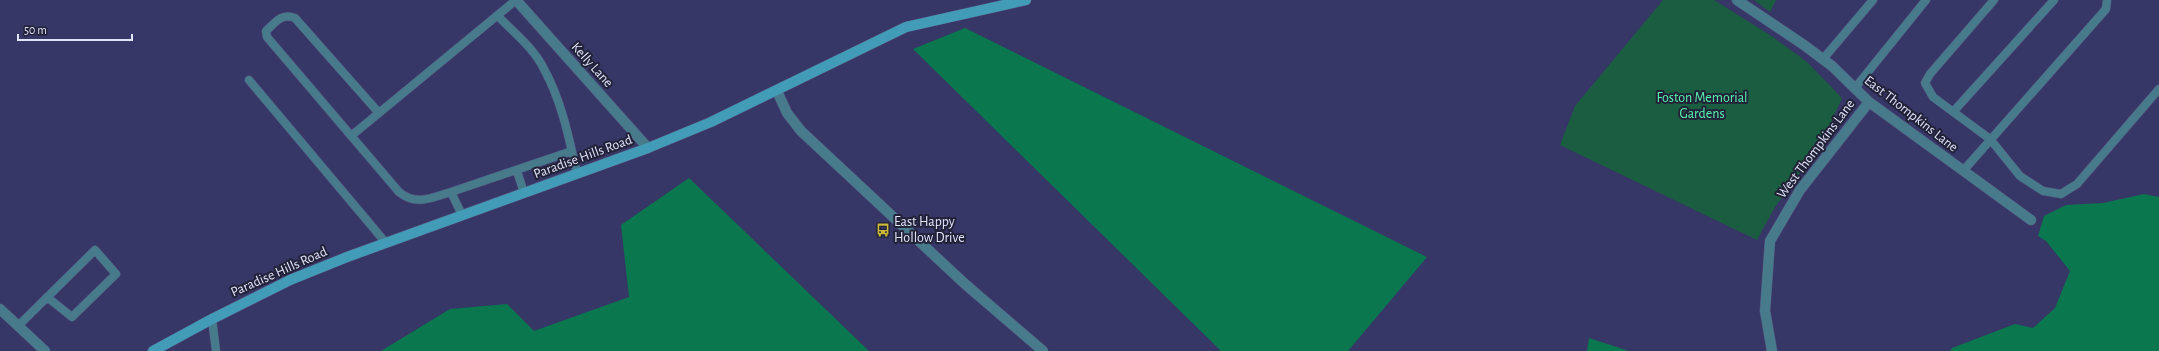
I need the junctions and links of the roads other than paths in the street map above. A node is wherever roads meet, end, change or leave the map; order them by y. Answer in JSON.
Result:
{"nodes":[{"id":1,"x":516,"y":0,"type":"edge"},
{"id":2,"x":1024,"y":0,"type":"edge"},
{"id":3,"x":1738,"y":0,"type":"edge"},
{"id":4,"x":1873,"y":0,"type":"edge"},
{"id":5,"x":1926,"y":0,"type":"edge"},
{"id":6,"x":1994,"y":0,"type":"edge"},
{"id":7,"x":2054,"y":0,"type":"edge"},
{"id":8,"x":2107,"y":0,"type":"edge"},
{"id":9,"x":498,"y":16,"type":"junction"},
{"id":10,"x":1823,"y":59,"type":"junction"},
{"id":11,"x":249,"y":80,"type":"dead end"},
{"id":12,"x":1855,"y":88,"type":"junction"},
{"id":13,"x":2159,"y":89,"type":"edge"},
{"id":14,"x":777,"y":91,"type":"junction"},
{"id":15,"x":1869,"y":102,"type":"junction"},
{"id":16,"x":1953,"y":112,"type":"junction"},
{"id":17,"x":379,"y":113,"type":"junction"},
{"id":18,"x":352,"y":136,"type":"junction"},
{"id":19,"x":1990,"y":139,"type":"junction"},
{"id":20,"x":648,"y":148,"type":"junction"},
{"id":21,"x":572,"y":151,"type":"junction"},
{"id":22,"x":516,"y":171,"type":"junction"},
{"id":23,"x":1963,"y":171,"type":"junction"},
{"id":24,"x":577,"y":174,"type":"junction"},
{"id":25,"x":451,"y":192,"type":"junction"},
{"id":26,"x":524,"y":193,"type":"junction"},
{"id":27,"x":462,"y":215,"type":"junction"},
{"id":28,"x":2030,"y":220,"type":"dead end"},
{"id":29,"x":386,"y":243,"type":"junction"},
{"id":30,"x":47,"y":297,"type":"junction"},
{"id":31,"x":0,"y":309,"type":"edge"},
{"id":32,"x":212,"y":318,"type":"junction"},
{"id":33,"x":18,"y":326,"type":"junction"},
{"id":34,"x":45,"y":351,"type":"edge"},
{"id":35,"x":153,"y":351,"type":"edge"},
{"id":36,"x":216,"y":351,"type":"edge"},
{"id":37,"x":1043,"y":351,"type":"edge"},
{"id":38,"x":1772,"y":351,"type":"edge"}],
"edges":[{"from":1,"to":9,"type":"lane"},
{"from":1,"to":20,"type":"street","name":"Kelly Lane"},
{"from":2,"to":14,"type":"street","name":"Paradise Hills Road"},
{"from":3,"to":10,"type":"street","name":"East Thompkins Lane"},
{"from":4,"to":10,"type":"lane"},
{"from":5,"to":12,"type":"lane"},
{"from":6,"to":16,"type":"lane"},
{"from":7,"to":16,"type":"lane"},
{"from":8,"to":19,"type":"lane"},
{"from":9,"to":17,"type":"lane"},
{"from":9,"to":21,"type":"lane"},
{"from":10,"to":12,"type":"street","name":"East Thompkins Lane"},
{"from":11,"to":29,"type":"lane"},
{"from":12,"to":15,"type":"street","name":"East Thompkins Lane"},
{"from":13,"to":19,"type":"lane"},
{"from":14,"to":20,"type":"street","name":"Paradise Hills Road"},
{"from":14,"to":37,"type":"street"},
{"from":15,"to":23,"type":"street","name":"East Thompkins Lane"},
{"from":15,"to":38,"type":"street","name":"West Thompkins Lane"},
{"from":16,"to":19,"type":"lane"},
{"from":17,"to":18,"type":"lane"},
{"from":17,"to":18,"type":"lane"},
{"from":18,"to":25,"type":"lane"},
{"from":19,"to":23,"type":"lane"},
{"from":20,"to":24,"type":"street","name":"Paradise Hills Road"},
{"from":21,"to":22,"type":"lane"},
{"from":21,"to":24,"type":"lane"},
{"from":22,"to":25,"type":"lane"},
{"from":22,"to":26,"type":"lane"},
{"from":23,"to":28,"type":"street","name":"East Thompkins Lane"},
{"from":24,"to":26,"type":"street","name":"Paradise Hills Road"},
{"from":25,"to":27,"type":"lane"},
{"from":26,"to":27,"type":"street","name":"Paradise Hills Road"},
{"from":27,"to":29,"type":"street","name":"Paradise Hills Road"},
{"from":29,"to":32,"type":"street","name":"Paradise Hills Road"},
{"from":30,"to":30,"type":"lane"},
{"from":30,"to":33,"type":"lane"},
{"from":31,"to":33,"type":"street"},
{"from":32,"to":35,"type":"street","name":"Paradise Hills Road"},
{"from":32,"to":36,"type":"lane"},
{"from":33,"to":34,"type":"street"}]}
